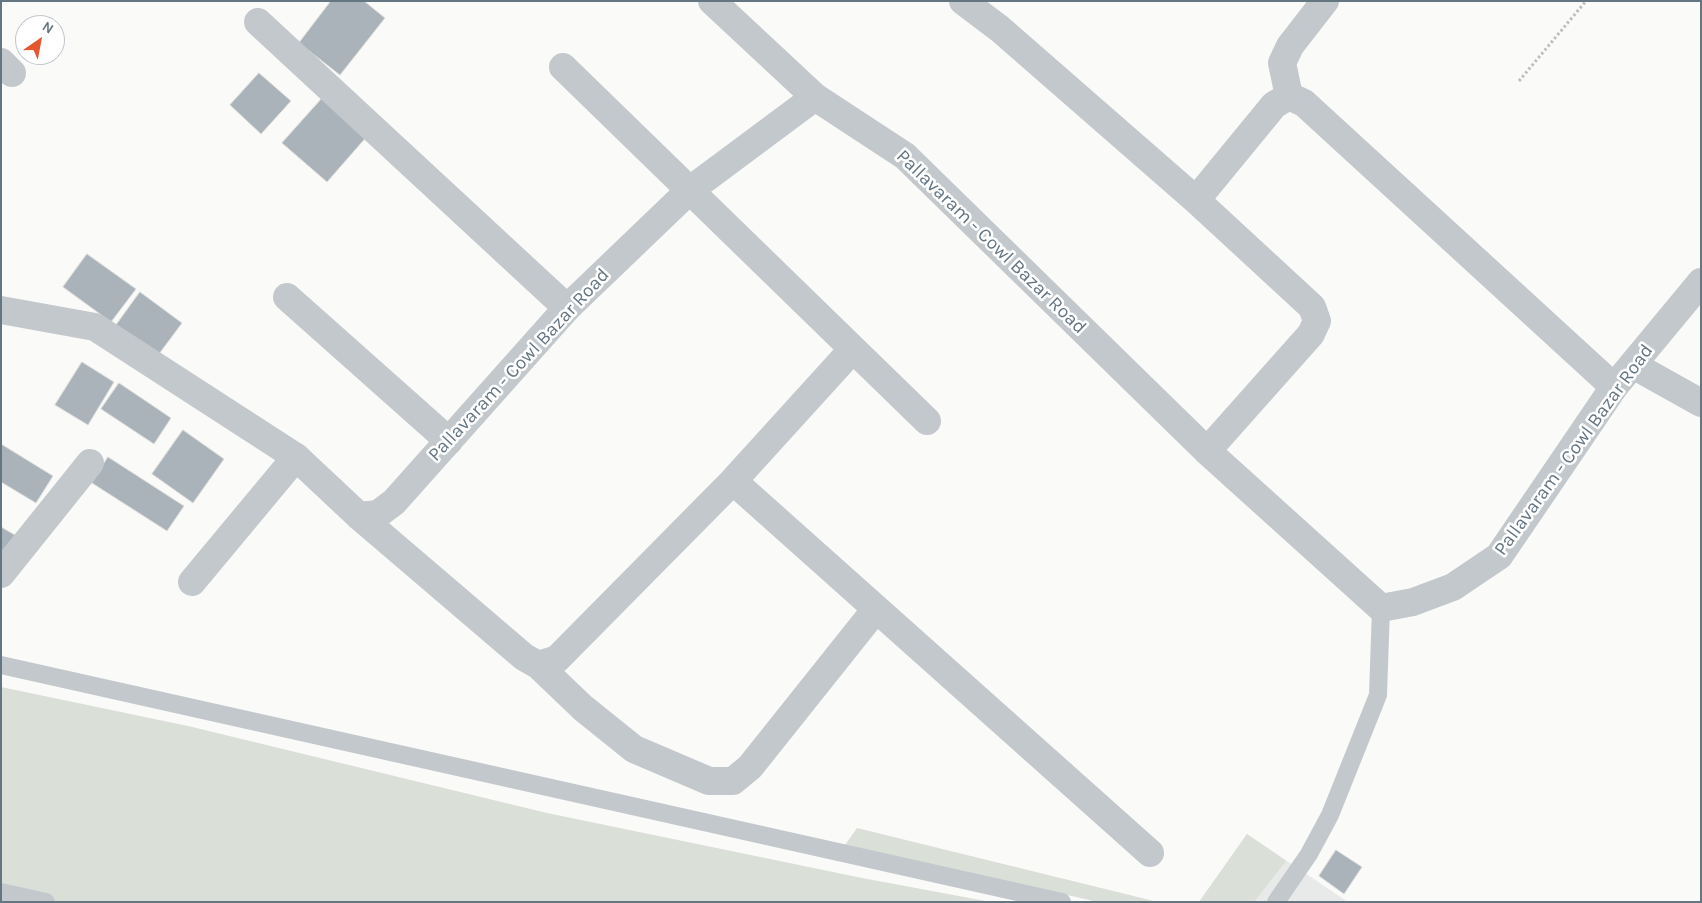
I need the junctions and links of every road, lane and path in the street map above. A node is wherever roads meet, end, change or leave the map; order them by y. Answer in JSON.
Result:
{"nodes":[{"id":1,"x":712,"y":1,"type":"edge"},
{"id":2,"x":962,"y":1,"type":"edge"},
{"id":3,"x":1325,"y":1,"type":"edge"},
{"id":4,"x":1586,"y":1,"type":"edge"},
{"id":5,"x":258,"y":22,"type":"dead end"},
{"id":6,"x":563,"y":67,"type":"dead end"},
{"id":7,"x":1519,"y":81,"type":"dead end"},
{"id":8,"x":1289,"y":96,"type":"junction"},
{"id":9,"x":815,"y":97,"type":"junction"},
{"id":10,"x":690,"y":190,"type":"junction"},
{"id":11,"x":1196,"y":200,"type":"junction"},
{"id":12,"x":1701,"y":282,"type":"edge"},
{"id":13,"x":287,"y":297,"type":"dead end"},
{"id":14,"x":567,"y":308,"type":"junction"},
{"id":15,"x":1,"y":310,"type":"edge"},
{"id":16,"x":853,"y":349,"type":"junction"},
{"id":17,"x":1634,"y":365,"type":"junction"},
{"id":18,"x":1614,"y":387,"type":"junction"},
{"id":19,"x":1701,"y":403,"type":"edge"},
{"id":20,"x":927,"y":421,"type":"dead end"},
{"id":21,"x":449,"y":441,"type":"junction"},
{"id":22,"x":1207,"y":451,"type":"junction"},
{"id":23,"x":296,"y":457,"type":"junction"},
{"id":24,"x":90,"y":462,"type":"dead end"},
{"id":25,"x":733,"y":481,"type":"junction"},
{"id":26,"x":359,"y":516,"type":"junction"},
{"id":27,"x":1,"y":574,"type":"edge"},
{"id":28,"x":192,"y":582,"type":"dead end"},
{"id":29,"x":1382,"y":608,"type":"junction"},
{"id":30,"x":876,"y":609,"type":"junction"},
{"id":31,"x":1,"y":665,"type":"edge"},
{"id":32,"x":538,"y":666,"type":"junction"},
{"id":33,"x":1150,"y":853,"type":"dead end"},
{"id":34,"x":1,"y":892,"type":"edge"},
{"id":35,"x":46,"y":902,"type":"edge"},
{"id":36,"x":1062,"y":902,"type":"edge"},
{"id":37,"x":1276,"y":902,"type":"edge"}],
"edges":[{"from":1,"to":9,"type":"street"},
{"from":2,"to":11,"type":"street"},
{"from":3,"to":8,"type":"street"},
{"from":4,"to":7,"type":"path"},
{"from":5,"to":14,"type":"street"},
{"from":6,"to":10,"type":"street"},
{"from":8,"to":11,"type":"street"},
{"from":8,"to":18,"type":"street"},
{"from":9,"to":10,"type":"street","name":"Pallavaram - Cowl Bazar Road"},
{"from":9,"to":22,"type":"street","name":"Pallavaram - Cowl Bazar Road"},
{"from":10,"to":14,"type":"street","name":"Pallavaram - Cowl Bazar Road"},
{"from":10,"to":16,"type":"street"},
{"from":11,"to":22,"type":"street"},
{"from":12,"to":17,"type":"street","name":"Pallavaram - Cowl Bazar Road"},
{"from":13,"to":21,"type":"street"},
{"from":14,"to":21,"type":"street","name":"Pallavaram - Cowl Bazar Road"},
{"from":15,"to":23,"type":"street"},
{"from":16,"to":20,"type":"street"},
{"from":16,"to":25,"type":"street"},
{"from":17,"to":18,"type":"street","name":"Pallavaram - Cowl Bazar Road"},
{"from":17,"to":19,"type":"street"},
{"from":18,"to":29,"type":"street","name":"Pallavaram - Cowl Bazar Road"},
{"from":21,"to":26,"type":"street","name":"Pallavaram - Cowl Bazar Road"},
{"from":22,"to":29,"type":"street","name":"Pallavaram - Cowl Bazar Road"},
{"from":23,"to":26,"type":"street"},
{"from":23,"to":28,"type":"street"},
{"from":24,"to":27,"type":"street"},
{"from":25,"to":30,"type":"street"},
{"from":25,"to":32,"type":"street"},
{"from":26,"to":32,"type":"street"},
{"from":29,"to":37,"type":"lane"},
{"from":30,"to":32,"type":"street"},
{"from":30,"to":33,"type":"street"},
{"from":31,"to":36,"type":"lane"},
{"from":34,"to":35,"type":"lane"}]}
